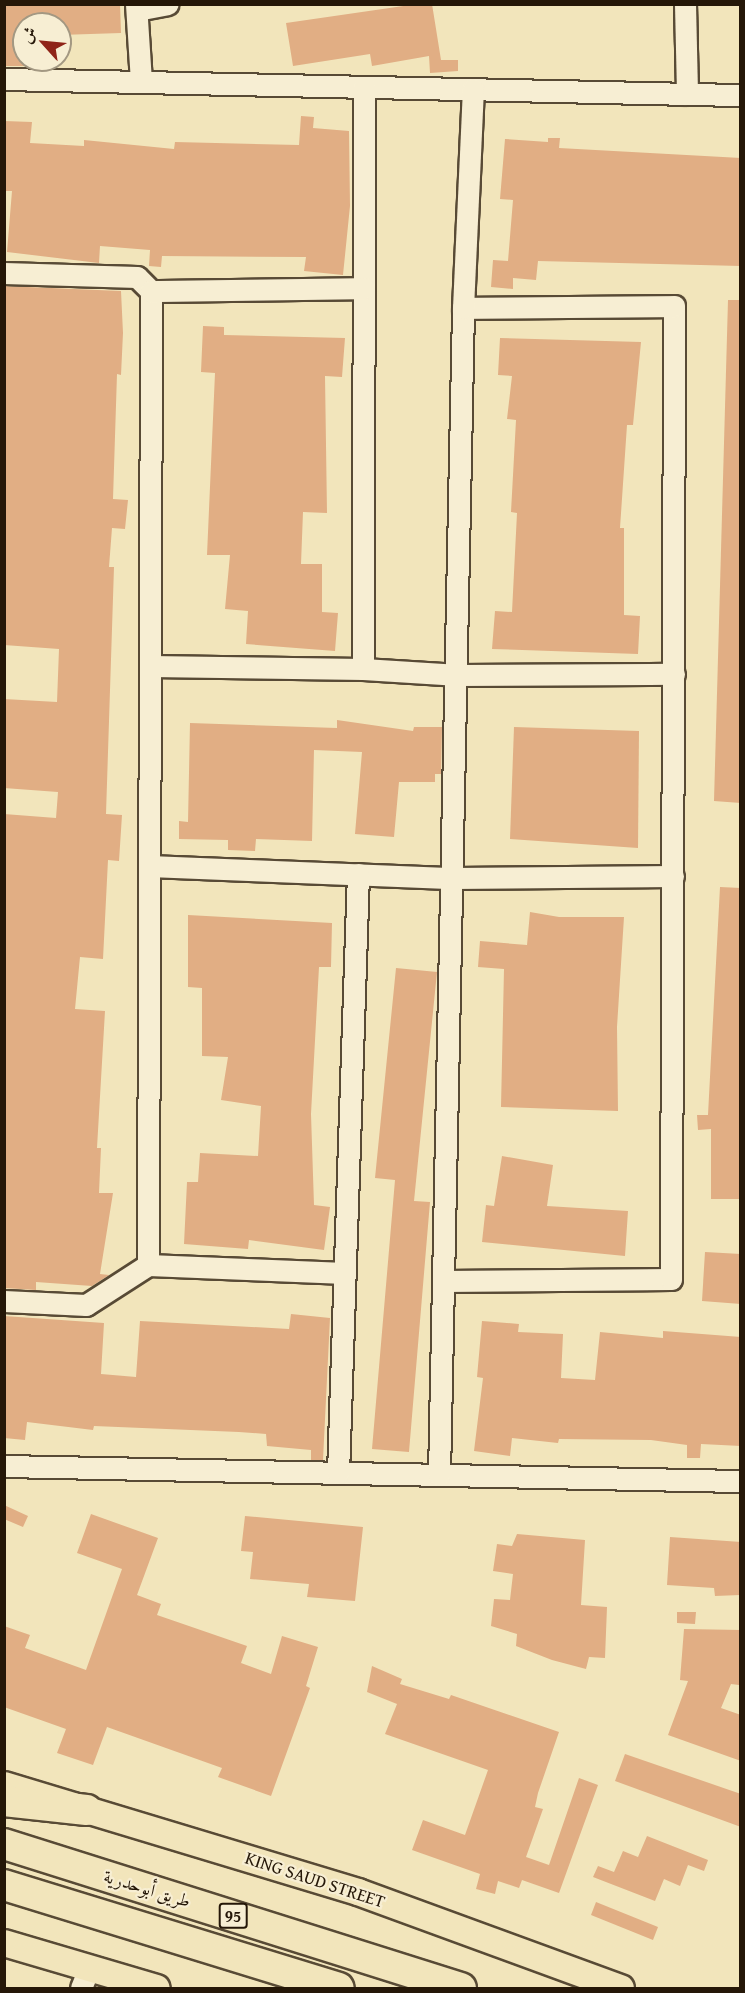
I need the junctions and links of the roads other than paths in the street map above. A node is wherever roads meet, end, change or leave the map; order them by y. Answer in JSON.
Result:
{"nodes":[{"id":1,"x":167,"y":4,"type":"edge"},
{"id":2,"x":685,"y":4,"type":"edge"},
{"id":3,"x":136,"y":7,"type":"edge"},
{"id":4,"x":4,"y":79,"type":"edge"},
{"id":5,"x":141,"y":82,"type":"junction"},
{"id":6,"x":364,"y":87,"type":"junction"},
{"id":7,"x":473,"y":89,"type":"junction"},
{"id":8,"x":687,"y":94,"type":"junction"},
{"id":9,"x":741,"y":95,"type":"edge"},
{"id":10,"x":4,"y":273,"type":"edge"},
{"id":11,"x":364,"y":288,"type":"junction"},
{"id":12,"x":151,"y":291,"type":"junction"},
{"id":13,"x":464,"y":308,"type":"junction"},
{"id":14,"x":150,"y":666,"type":"junction"},
{"id":15,"x":363,"y":669,"type":"junction"},
{"id":16,"x":674,"y":674,"type":"junction"},
{"id":17,"x":459,"y":675,"type":"junction"},
{"id":18,"x":149,"y":866,"type":"junction"},
{"id":19,"x":358,"y":874,"type":"junction"},
{"id":20,"x":673,"y":876,"type":"junction"},
{"id":21,"x":454,"y":878,"type":"junction"},
{"id":22,"x":148,"y":1265,"type":"junction"},
{"id":23,"x":345,"y":1273,"type":"junction"},
{"id":24,"x":444,"y":1281,"type":"junction"},
{"id":25,"x":4,"y":1301,"type":"edge"},
{"id":26,"x":4,"y":1466,"type":"edge"},
{"id":27,"x":338,"y":1473,"type":"junction"},
{"id":28,"x":439,"y":1475,"type":"junction"},
{"id":29,"x":741,"y":1481,"type":"edge"},
{"id":30,"x":4,"y":1785,"type":"edge"},
{"id":31,"x":4,"y":1801,"type":"edge"},
{"id":32,"x":87,"y":1810,"type":"junction"},
{"id":33,"x":4,"y":1844,"type":"edge"},
{"id":34,"x":4,"y":1885,"type":"edge"},
{"id":35,"x":4,"y":1943,"type":"edge"},
{"id":36,"x":85,"y":1978,"type":"edge"},
{"id":37,"x":157,"y":1989,"type":"edge"},
{"id":38,"x":338,"y":1989,"type":"edge"},
{"id":39,"x":462,"y":1989,"type":"edge"},
{"id":40,"x":621,"y":1989,"type":"edge"}],
"edges":[{"from":1,"to":3,"type":"street"},
{"from":2,"to":8,"type":"street"},
{"from":3,"to":5,"type":"street"},
{"from":4,"to":5,"type":"street"},
{"from":5,"to":6,"type":"street"},
{"from":6,"to":7,"type":"street"},
{"from":6,"to":11,"type":"street"},
{"from":7,"to":8,"type":"street"},
{"from":7,"to":13,"type":"street"},
{"from":8,"to":9,"type":"street"},
{"from":10,"to":12,"type":"street"},
{"from":11,"to":12,"type":"street"},
{"from":11,"to":15,"type":"street"},
{"from":12,"to":14,"type":"street"},
{"from":13,"to":16,"type":"street"},
{"from":13,"to":17,"type":"street"},
{"from":14,"to":15,"type":"street"},
{"from":14,"to":18,"type":"street"},
{"from":15,"to":17,"type":"street"},
{"from":16,"to":17,"type":"street"},
{"from":16,"to":20,"type":"street"},
{"from":17,"to":21,"type":"street"},
{"from":18,"to":19,"type":"street"},
{"from":18,"to":22,"type":"street"},
{"from":19,"to":21,"type":"street"},
{"from":19,"to":23,"type":"street"},
{"from":20,"to":21,"type":"street"},
{"from":20,"to":24,"type":"street"},
{"from":21,"to":24,"type":"street"},
{"from":22,"to":23,"type":"street"},
{"from":22,"to":25,"type":"street"},
{"from":23,"to":27,"type":"street"},
{"from":24,"to":28,"type":"street"},
{"from":26,"to":27,"type":"street"},
{"from":27,"to":28,"type":"street"},
{"from":28,"to":29,"type":"street"},
{"from":30,"to":32,"type":"main road","name":"KING SAUD STREET"},
{"from":31,"to":32,"type":"highway"},
{"from":32,"to":40,"type":"main road","name":"KING SAUD STREET"},
{"from":33,"to":39,"type":"highway","name":"طريق أبوحدرية","number":"95"},
{"from":34,"to":38,"type":"highway","number":"95"},
{"from":35,"to":36,"type":"main road"},
{"from":36,"to":37,"type":"main road"}]}
